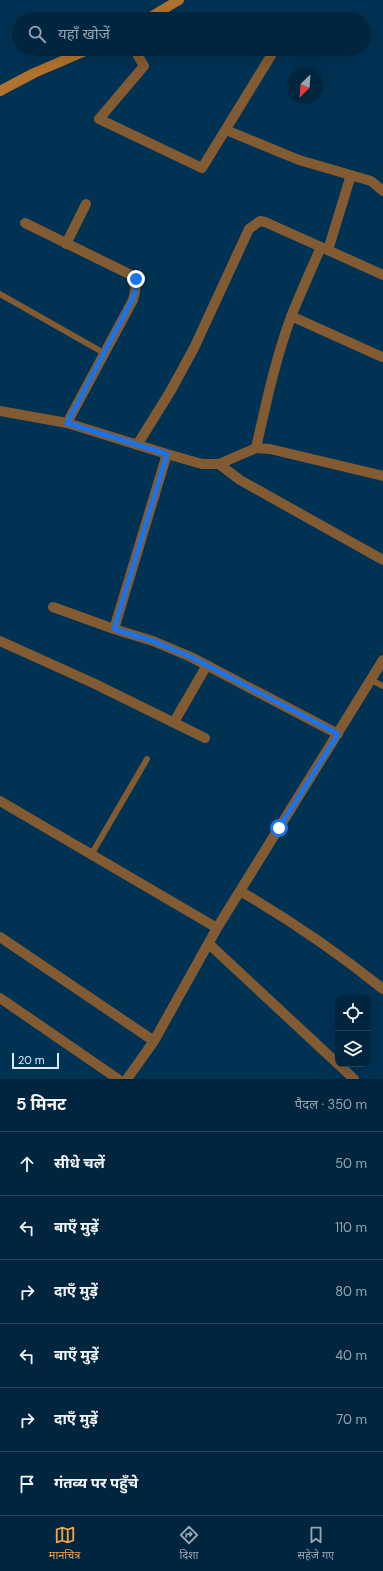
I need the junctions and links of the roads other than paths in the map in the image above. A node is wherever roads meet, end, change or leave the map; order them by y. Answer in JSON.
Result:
{"nodes":[{"id":1,"x":174,"y":1,"type":"edge"},
{"id":2,"x":158,"y":12,"type":"edge"},
{"id":3,"x":74,"y":56,"type":"edge"},
{"id":4,"x":138,"y":56,"type":"edge"},
{"id":5,"x":271,"y":56,"type":"edge"},
{"id":6,"x":0,"y":92,"type":"edge"},
{"id":7,"x":226,"y":130,"type":"junction"},
{"id":8,"x":351,"y":176,"type":"junction"},
{"id":9,"x":383,"y":191,"type":"edge"},
{"id":10,"x":86,"y":204,"type":"dead end"},
{"id":11,"x":25,"y":223,"type":"dead end"},
{"id":12,"x":66,"y":244,"type":"junction"},
{"id":13,"x":325,"y":249,"type":"junction"},
{"id":14,"x":383,"y":275,"type":"edge"},
{"id":15,"x":0,"y":294,"type":"edge"},
{"id":16,"x":291,"y":316,"type":"junction"},
{"id":17,"x":104,"y":353,"type":"junction"},
{"id":18,"x":382,"y":357,"type":"dead end"},
{"id":19,"x":0,"y":411,"type":"edge"},
{"id":20,"x":67,"y":423,"type":"junction"},
{"id":21,"x":137,"y":445,"type":"junction"},
{"id":22,"x":256,"y":448,"type":"junction"},
{"id":23,"x":167,"y":454,"type":"junction"},
{"id":24,"x":219,"y":464,"type":"junction"},
{"id":25,"x":383,"y":476,"type":"edge"},
{"id":26,"x":383,"y":560,"type":"edge"},
{"id":27,"x":53,"y":607,"type":"dead end"},
{"id":28,"x":114,"y":629,"type":"junction"},
{"id":29,"x":0,"y":641,"type":"edge"},
{"id":30,"x":383,"y":660,"type":"edge"},
{"id":31,"x":207,"y":665,"type":"junction"},
{"id":32,"x":371,"y":680,"type":"junction"},
{"id":33,"x":383,"y":686,"type":"edge"},
{"id":34,"x":174,"y":722,"type":"junction"},
{"id":35,"x":338,"y":734,"type":"junction"},
{"id":36,"x":205,"y":738,"type":"dead end"},
{"id":37,"x":147,"y":759,"type":"dead end"},
{"id":38,"x":0,"y":801,"type":"edge"},
{"id":39,"x":91,"y":854,"type":"junction"},
{"id":40,"x":240,"y":891,"type":"junction"},
{"id":41,"x":217,"y":928,"type":"junction"},
{"id":42,"x":0,"y":937,"type":"edge"},
{"id":43,"x":209,"y":944,"type":"junction"},
{"id":44,"x":383,"y":989,"type":"edge"},
{"id":45,"x":0,"y":998,"type":"edge"},
{"id":46,"x":154,"y":1041,"type":"junction"},
{"id":47,"x":118,"y":1079,"type":"edge"},
{"id":48,"x":127,"y":1079,"type":"edge"},
{"id":49,"x":354,"y":1079,"type":"edge"}],
"edges":[{"from":1,"to":2,"type":"street"},
{"from":3,"to":6,"type":"street"},
{"from":4,"to":7,"type":"street"},
{"from":5,"to":7,"type":"street"},
{"from":7,"to":8,"type":"street"},
{"from":8,"to":9,"type":"street"},
{"from":8,"to":13,"type":"street"},
{"from":10,"to":12,"type":"street"},
{"from":11,"to":12,"type":"street"},
{"from":12,"to":17,"type":"street"},
{"from":13,"to":14,"type":"street"},
{"from":13,"to":16,"type":"street"},
{"from":13,"to":21,"type":"street"},
{"from":15,"to":17,"type":"lane"},
{"from":16,"to":18,"type":"street"},
{"from":16,"to":22,"type":"street"},
{"from":17,"to":20,"type":"street"},
{"from":19,"to":20,"type":"street"},
{"from":20,"to":21,"type":"street"},
{"from":21,"to":23,"type":"street"},
{"from":22,"to":24,"type":"street"},
{"from":22,"to":25,"type":"street"},
{"from":23,"to":24,"type":"street"},
{"from":23,"to":28,"type":"street"},
{"from":24,"to":26,"type":"street"},
{"from":27,"to":28,"type":"street"},
{"from":28,"to":31,"type":"street"},
{"from":29,"to":34,"type":"street"},
{"from":30,"to":32,"type":"street"},
{"from":31,"to":34,"type":"street"},
{"from":31,"to":35,"type":"street"},
{"from":32,"to":33,"type":"lane"},
{"from":32,"to":35,"type":"street"},
{"from":34,"to":36,"type":"street"},
{"from":35,"to":40,"type":"street"},
{"from":37,"to":39,"type":"lane"},
{"from":38,"to":39,"type":"street"},
{"from":39,"to":41,"type":"street"},
{"from":40,"to":41,"type":"street"},
{"from":40,"to":44,"type":"street"},
{"from":41,"to":43,"type":"street"},
{"from":42,"to":46,"type":"street"},
{"from":43,"to":46,"type":"street"},
{"from":43,"to":49,"type":"street"},
{"from":45,"to":47,"type":"street"},
{"from":46,"to":48,"type":"street"}]}
